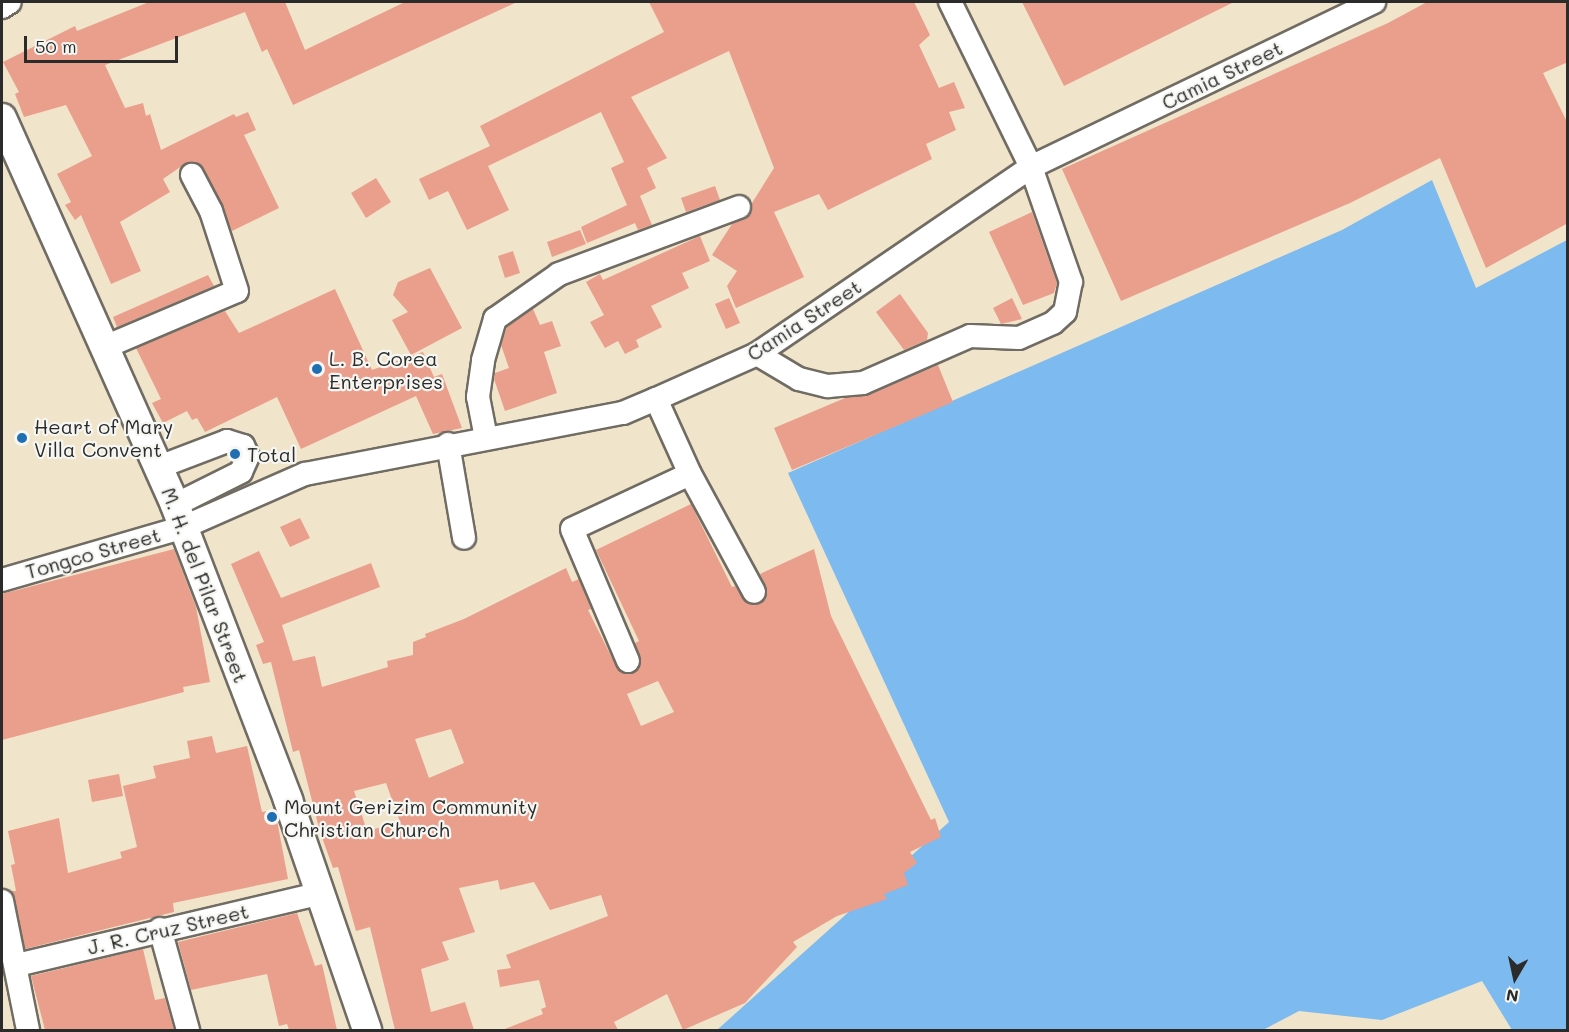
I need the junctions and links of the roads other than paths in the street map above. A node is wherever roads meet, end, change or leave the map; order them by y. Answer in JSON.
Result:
{"nodes":[{"id":1,"x":10,"y":2,"type":"edge"},
{"id":2,"x":950,"y":2,"type":"edge"},
{"id":3,"x":1374,"y":2,"type":"edge"},
{"id":4,"x":2,"y":8,"type":"edge"},
{"id":5,"x":1343,"y":8,"type":"edge"},
{"id":6,"x":2,"y":118,"type":"edge"},
{"id":7,"x":1031,"y":167,"type":"junction"},
{"id":8,"x":192,"y":175,"type":"dead end"},
{"id":9,"x":739,"y":207,"type":"dead end"},
{"id":10,"x":105,"y":347,"type":"junction"},
{"id":11,"x":757,"y":354,"type":"junction"},
{"id":12,"x":656,"y":399,"type":"junction"},
{"id":13,"x":486,"y":438,"type":"junction"},
{"id":14,"x":448,"y":444,"type":"junction"},
{"id":15,"x":159,"y":467,"type":"junction"},
{"id":16,"x":690,"y":474,"type":"junction"},
{"id":17,"x":179,"y":516,"type":"junction"},
{"id":18,"x":464,"y":538,"type":"dead end"},
{"id":19,"x":2,"y":580,"type":"edge"},
{"id":20,"x":754,"y":592,"type":"dead end"},
{"id":21,"x":628,"y":661,"type":"dead end"},
{"id":22,"x":321,"y":893,"type":"junction"},
{"id":23,"x":2,"y":901,"type":"edge"},
{"id":24,"x":160,"y":929,"type":"junction"},
{"id":25,"x":17,"y":965,"type":"junction"},
{"id":26,"x":10,"y":993,"type":"edge"},
{"id":27,"x":28,"y":1030,"type":"edge"},
{"id":28,"x":188,"y":1030,"type":"edge"},
{"id":29,"x":367,"y":1030,"type":"edge"}],
"edges":[{"from":1,"to":4,"type":"street"},
{"from":2,"to":7,"type":"street"},
{"from":3,"to":5,"type":"street","name":"Camia Street"},
{"from":5,"to":7,"type":"street","name":"Camia Street"},
{"from":6,"to":10,"type":"main road","name":"M. H. del Pilar Street"},
{"from":7,"to":11,"type":"street","name":"Camia Street"},
{"from":7,"to":11,"type":"street"},
{"from":8,"to":10,"type":"street"},
{"from":9,"to":13,"type":"street"},
{"from":10,"to":15,"type":"main road","name":"M. H. del Pilar Street"},
{"from":11,"to":12,"type":"street","name":"Camia Street"},
{"from":12,"to":13,"type":"street","name":"Camia Street"},
{"from":12,"to":16,"type":"street"},
{"from":13,"to":14,"type":"street","name":"Camia Street"},
{"from":14,"to":17,"type":"street","name":"Camia Street"},
{"from":14,"to":18,"type":"street"},
{"from":15,"to":17,"type":"main road","name":"M. H. del Pilar Street"},
{"from":15,"to":17,"type":"street"},
{"from":16,"to":20,"type":"street"},
{"from":16,"to":21,"type":"street"},
{"from":17,"to":19,"type":"street","name":"Tongco Street"},
{"from":17,"to":22,"type":"main road","name":"M. H. del Pilar Street"},
{"from":22,"to":24,"type":"street","name":"J. R. Cruz Street"},
{"from":22,"to":29,"type":"main road","name":"M. H. del Pilar Street"},
{"from":23,"to":25,"type":"street"},
{"from":24,"to":25,"type":"street","name":"J. R. Cruz Street"},
{"from":24,"to":28,"type":"street"},
{"from":25,"to":26,"type":"street"},
{"from":26,"to":27,"type":"street"}]}
